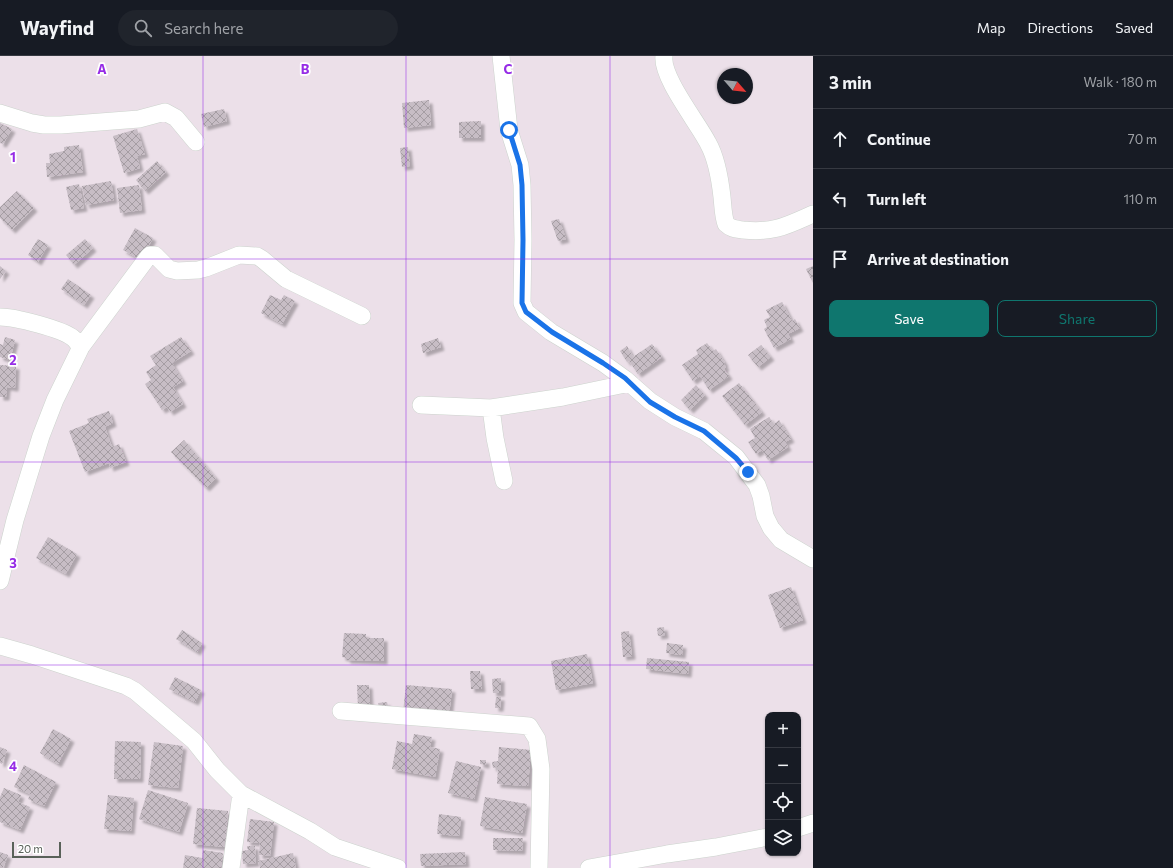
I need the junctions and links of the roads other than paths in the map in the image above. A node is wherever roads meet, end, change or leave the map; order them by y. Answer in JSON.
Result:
{"nodes":[{"id":1,"x":500,"y":56,"type":"edge"},
{"id":2,"x":664,"y":56,"type":"edge"},
{"id":3,"x":0,"y":113,"type":"edge"},
{"id":4,"x":196,"y":142,"type":"dead end"},
{"id":5,"x":813,"y":214,"type":"edge"},
{"id":6,"x":0,"y":316,"type":"edge"},
{"id":7,"x":362,"y":316,"type":"dead end"},
{"id":8,"x":81,"y":347,"type":"junction"},
{"id":9,"x":630,"y":383,"type":"junction"},
{"id":10,"x":422,"y":405,"type":"dead end"},
{"id":11,"x":491,"y":408,"type":"junction"},
{"id":12,"x":504,"y":481,"type":"dead end"},
{"id":13,"x":813,"y":559,"type":"edge"},
{"id":14,"x":0,"y":581,"type":"edge"},
{"id":15,"x":0,"y":646,"type":"edge"},
{"id":16,"x":341,"y":711,"type":"dead end"},
{"id":17,"x":241,"y":794,"type":"junction"},
{"id":18,"x":813,"y":823,"type":"edge"},
{"id":19,"x":801,"y":827,"type":"edge"},
{"id":20,"x":765,"y":838,"type":"edge"},
{"id":21,"x":670,"y":861,"type":"edge"},
{"id":22,"x":231,"y":868,"type":"edge"},
{"id":23,"x":398,"y":868,"type":"edge"},
{"id":24,"x":539,"y":868,"type":"edge"},
{"id":25,"x":589,"y":868,"type":"edge"}],
"edges":[{"from":1,"to":9,"type":"street"},
{"from":2,"to":5,"type":"street"},
{"from":3,"to":4,"type":"street"},
{"from":6,"to":8,"type":"street"},
{"from":7,"to":8,"type":"street"},
{"from":8,"to":14,"type":"street"},
{"from":9,"to":11,"type":"street"},
{"from":9,"to":13,"type":"street"},
{"from":10,"to":11,"type":"street"},
{"from":11,"to":12,"type":"street"},
{"from":15,"to":17,"type":"street"},
{"from":16,"to":24,"type":"street"},
{"from":17,"to":22,"type":"street"},
{"from":17,"to":23,"type":"street"},
{"from":18,"to":19,"type":"street"},
{"from":20,"to":21,"type":"street"},
{"from":21,"to":25,"type":"street"}]}
